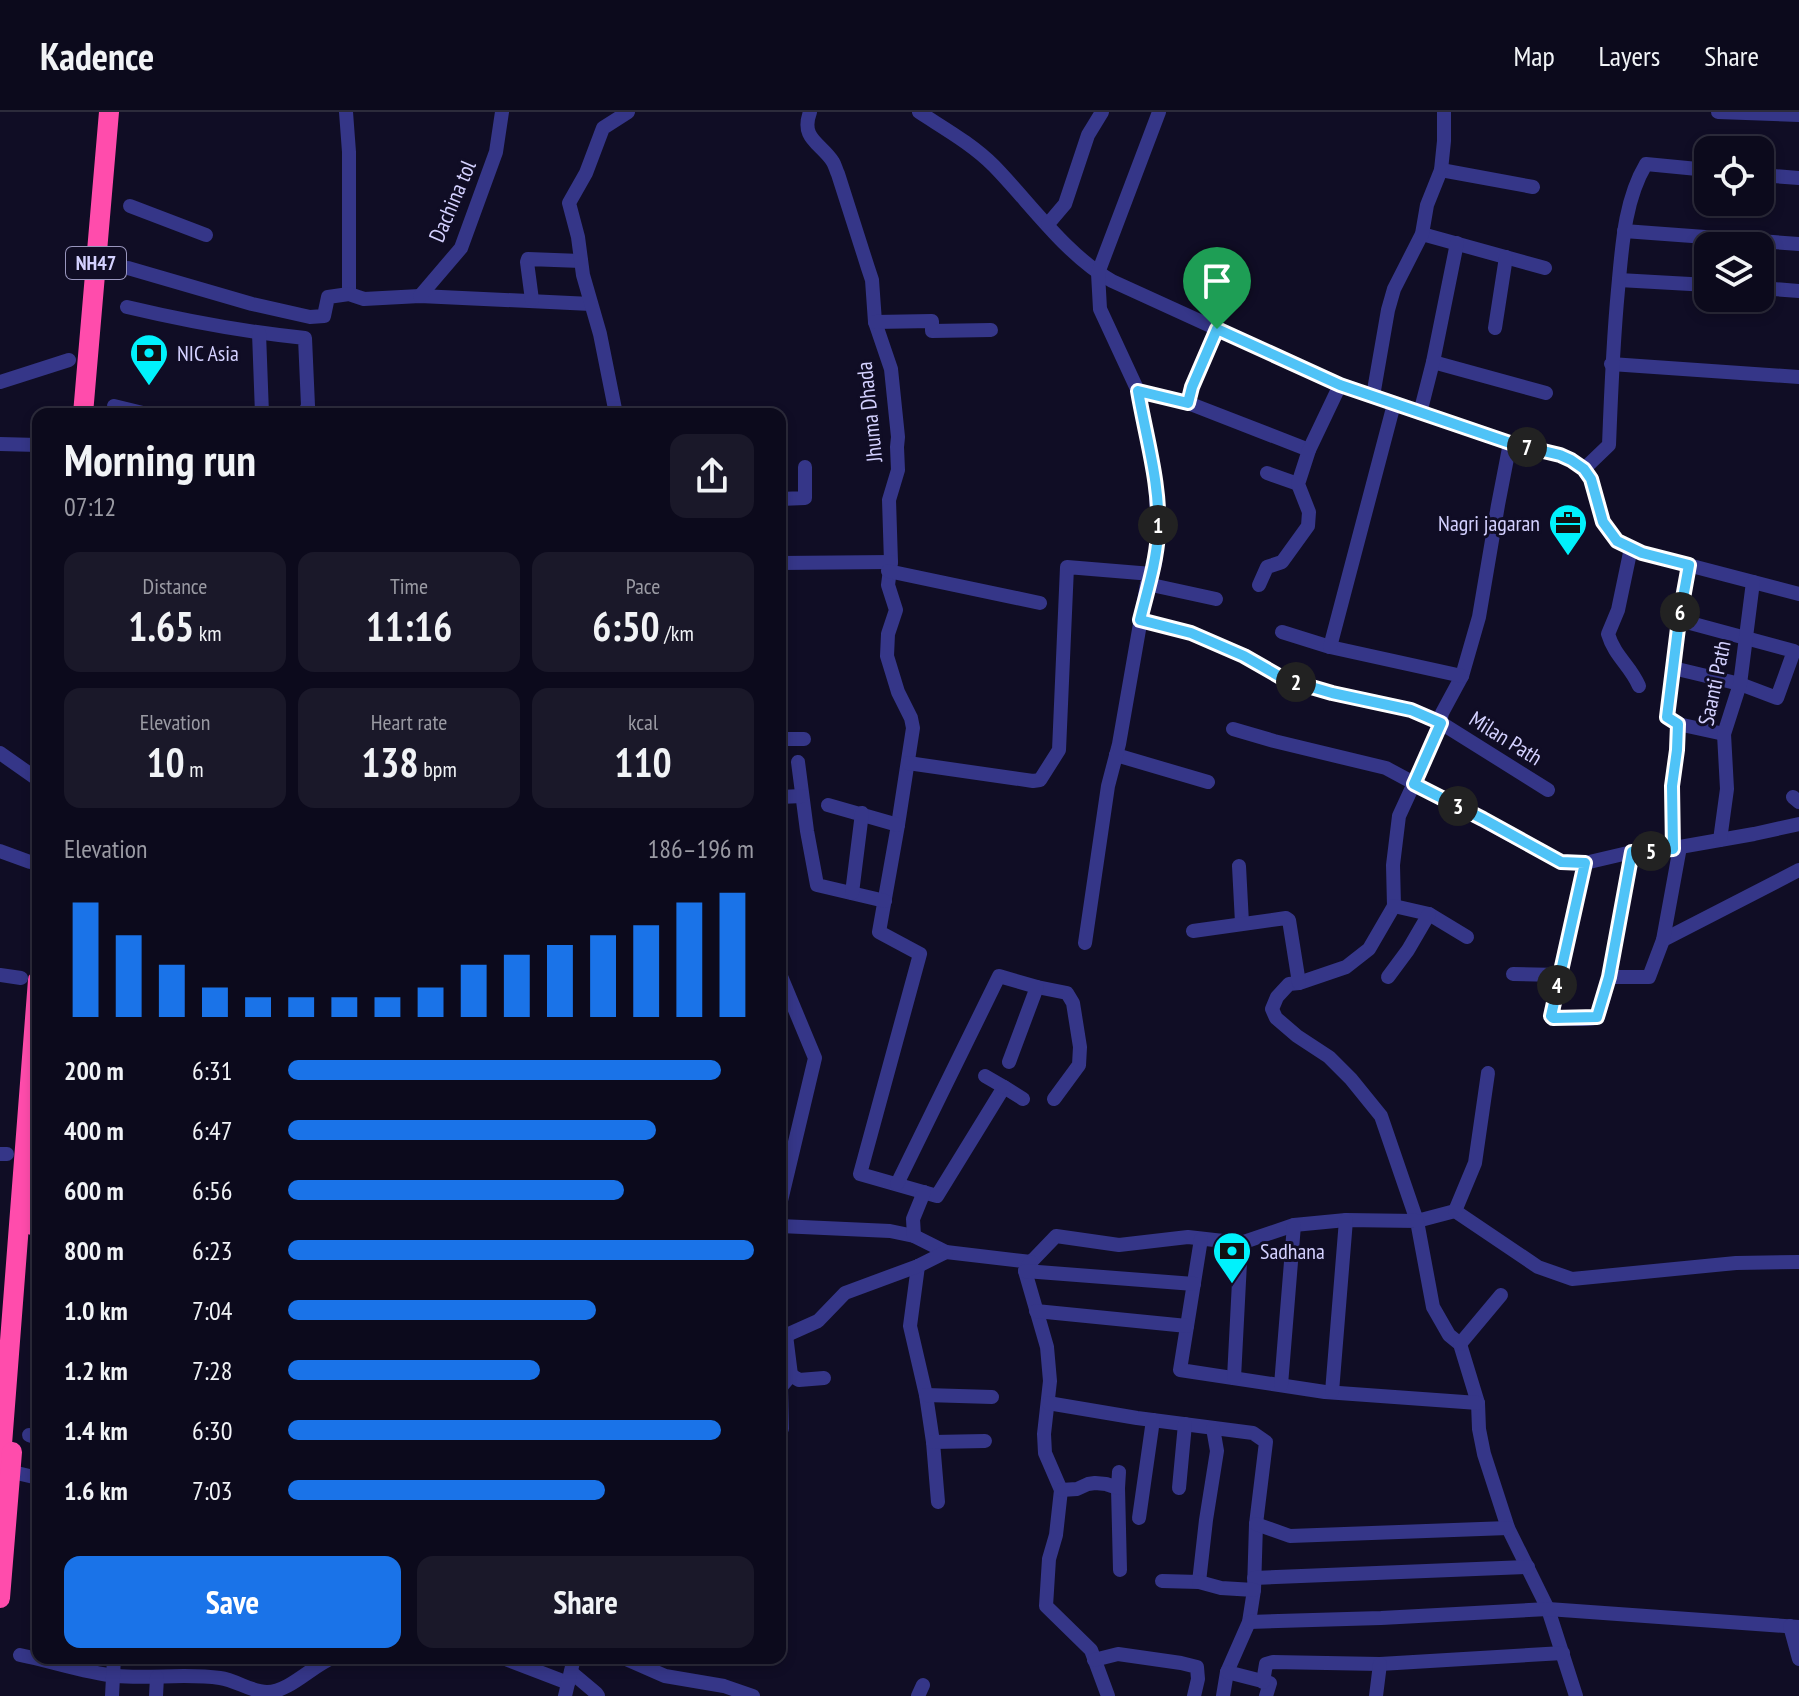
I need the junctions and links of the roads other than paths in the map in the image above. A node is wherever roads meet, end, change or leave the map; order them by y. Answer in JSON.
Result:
{"nodes":[{"id":1,"x":109,"y":112,"type":"edge"},
{"id":2,"x":122,"y":112,"type":"edge"},
{"id":3,"x":346,"y":112,"type":"edge"},
{"id":4,"x":502,"y":112,"type":"edge"},
{"id":5,"x":628,"y":112,"type":"edge"},
{"id":6,"x":810,"y":112,"type":"edge"},
{"id":7,"x":919,"y":112,"type":"edge"},
{"id":8,"x":1102,"y":112,"type":"edge"},
{"id":9,"x":1159,"y":112,"type":"edge"},
{"id":10,"x":1444,"y":112,"type":"edge"},
{"id":11,"x":1718,"y":112,"type":"edge"},
{"id":12,"x":1799,"y":115,"type":"edge"},
{"id":13,"x":1694,"y":169,"type":"edge"},
{"id":14,"x":1441,"y":170,"type":"junction"},
{"id":15,"x":1774,"y":176,"type":"edge"},
{"id":16,"x":1799,"y":178,"type":"edge"},
{"id":17,"x":1533,"y":187,"type":"dead end"},
{"id":18,"x":130,"y":206,"type":"dead end"},
{"id":19,"x":1048,"y":224,"type":"junction"},
{"id":20,"x":1624,"y":231,"type":"junction"},
{"id":21,"x":1422,"y":234,"type":"junction"},
{"id":22,"x":206,"y":235,"type":"dead end"},
{"id":23,"x":1457,"y":243,"type":"junction"},
{"id":24,"x":1799,"y":244,"type":"edge"},
{"id":25,"x":1506,"y":257,"type":"junction"},
{"id":26,"x":581,"y":261,"type":"junction"},
{"id":27,"x":128,"y":268,"type":"dead end"},
{"id":28,"x":1545,"y":268,"type":"dead end"},
{"id":29,"x":1098,"y":273,"type":"junction"},
{"id":30,"x":1619,"y":280,"type":"junction"},
{"id":31,"x":1694,"y":284,"type":"edge"},
{"id":32,"x":1774,"y":289,"type":"edge"},
{"id":33,"x":1799,"y":291,"type":"edge"},
{"id":34,"x":349,"y":294,"type":"junction"},
{"id":35,"x":420,"y":296,"type":"junction"},
{"id":36,"x":532,"y":300,"type":"junction"},
{"id":37,"x":591,"y":304,"type":"junction"},
{"id":38,"x":127,"y":307,"type":"dead end"},
{"id":39,"x":875,"y":322,"type":"junction"},
{"id":40,"x":1495,"y":328,"type":"dead end"},
{"id":41,"x":1217,"y":329,"type":"junction"},
{"id":42,"x":991,"y":330,"type":"dead end"},
{"id":43,"x":259,"y":333,"type":"junction"},
{"id":44,"x":69,"y":360,"type":"dead end"},
{"id":45,"x":1433,"y":362,"type":"junction"},
{"id":46,"x":1611,"y":364,"type":"junction"},
{"id":47,"x":1799,"y":377,"type":"edge"},
{"id":48,"x":0,"y":382,"type":"edge"},
{"id":49,"x":1340,"y":385,"type":"junction"},
{"id":50,"x":1138,"y":391,"type":"junction"},
{"id":51,"x":1546,"y":393,"type":"dead end"},
{"id":52,"x":1373,"y":396,"type":"junction"},
{"id":53,"x":1188,"y":403,"type":"junction"},
{"id":54,"x":1394,"y":404,"type":"junction"},
{"id":55,"x":84,"y":408,"type":"edge"},
{"id":56,"x":105,"y":408,"type":"edge"},
{"id":57,"x":262,"y":408,"type":"edge"},
{"id":58,"x":307,"y":408,"type":"edge"},
{"id":59,"x":615,"y":408,"type":"edge"},
{"id":60,"x":1420,"y":413,"type":"junction"},
{"id":61,"x":1510,"y":443,"type":"junction"},
{"id":62,"x":0,"y":444,"type":"edge"},
{"id":63,"x":32,"y":445,"type":"edge"},
{"id":64,"x":1309,"y":450,"type":"junction"},
{"id":65,"x":805,"y":467,"type":"dead end"},
{"id":66,"x":1584,"y":469,"type":"junction"},
{"id":67,"x":1267,"y":473,"type":"dead end"},
{"id":68,"x":1298,"y":484,"type":"junction"},
{"id":69,"x":786,"y":499,"type":"edge"},
{"id":70,"x":1631,"y":548,"type":"junction"},
{"id":71,"x":786,"y":563,"type":"edge"},
{"id":72,"x":1689,"y":565,"type":"junction"},
{"id":73,"x":890,"y":566,"type":"junction"},
{"id":74,"x":1150,"y":579,"type":"junction"},
{"id":75,"x":1753,"y":582,"type":"junction"},
{"id":76,"x":1259,"y":585,"type":"dead end"},
{"id":77,"x":1799,"y":594,"type":"edge"},
{"id":78,"x":1216,"y":599,"type":"dead end"},
{"id":79,"x":1040,"y":603,"type":"dead end"},
{"id":80,"x":1140,"y":620,"type":"junction"},
{"id":81,"x":1679,"y":620,"type":"junction"},
{"id":82,"x":1282,"y":632,"type":"dead end"},
{"id":83,"x":1747,"y":639,"type":"junction"},
{"id":84,"x":1330,"y":647,"type":"junction"},
{"id":85,"x":1673,"y":668,"type":"junction"},
{"id":86,"x":1462,"y":676,"type":"junction"},
{"id":87,"x":1740,"y":684,"type":"junction"},
{"id":88,"x":1639,"y":686,"type":"dead end"},
{"id":89,"x":1441,"y":723,"type":"junction"},
{"id":90,"x":1678,"y":724,"type":"junction"},
{"id":91,"x":1233,"y":729,"type":"dead end"},
{"id":92,"x":1724,"y":734,"type":"junction"},
{"id":93,"x":786,"y":739,"type":"edge"},
{"id":94,"x":804,"y":739,"type":"dead end"},
{"id":95,"x":0,"y":753,"type":"edge"},
{"id":96,"x":1116,"y":755,"type":"junction"},
{"id":97,"x":798,"y":762,"type":"dead end"},
{"id":98,"x":908,"y":763,"type":"junction"},
{"id":99,"x":32,"y":775,"type":"edge"},
{"id":100,"x":1208,"y":782,"type":"dead end"},
{"id":101,"x":1414,"y":784,"type":"junction"},
{"id":102,"x":1548,"y":790,"type":"dead end"},
{"id":103,"x":802,"y":796,"type":"junction"},
{"id":104,"x":786,"y":797,"type":"edge"},
{"id":105,"x":828,"y":805,"type":"dead end"},
{"id":106,"x":862,"y":813,"type":"junction"},
{"id":107,"x":1799,"y":824,"type":"edge"},
{"id":108,"x":898,"y":825,"type":"junction"},
{"id":109,"x":1720,"y":840,"type":"junction"},
{"id":110,"x":1677,"y":848,"type":"junction"},
{"id":111,"x":0,"y":851,"type":"edge"},
{"id":112,"x":1632,"y":852,"type":"junction"},
{"id":113,"x":30,"y":862,"type":"dead end"},
{"id":114,"x":1585,"y":863,"type":"junction"},
{"id":115,"x":1239,"y":866,"type":"dead end"},
{"id":116,"x":1799,"y":870,"type":"edge"},
{"id":117,"x":852,"y":893,"type":"junction"},
{"id":118,"x":885,"y":901,"type":"junction"},
{"id":119,"x":1394,"y":906,"type":"junction"},
{"id":120,"x":1429,"y":914,"type":"junction"},
{"id":121,"x":1242,"y":923,"type":"junction"},
{"id":122,"x":1193,"y":931,"type":"dead end"},
{"id":123,"x":1467,"y":937,"type":"dead end"},
{"id":124,"x":1663,"y":940,"type":"junction"},
{"id":125,"x":1085,"y":943,"type":"dead end"},
{"id":126,"x":1513,"y":974,"type":"dead end"},
{"id":127,"x":0,"y":975,"type":"edge"},
{"id":128,"x":1559,"y":975,"type":"junction"},
{"id":129,"x":1388,"y":977,"type":"dead end"},
{"id":130,"x":1609,"y":977,"type":"junction"},
{"id":131,"x":30,"y":979,"type":"edge"},
{"id":132,"x":1299,"y":983,"type":"junction"},
{"id":133,"x":1037,"y":987,"type":"junction"},
{"id":134,"x":786,"y":988,"type":"edge"},
{"id":135,"x":1009,"y":1062,"type":"dead end"},
{"id":136,"x":1488,"y":1073,"type":"dead end"},
{"id":137,"x":985,"y":1076,"type":"dead end"},
{"id":138,"x":1004,"y":1087,"type":"junction"},
{"id":139,"x":1023,"y":1099,"type":"dead end"},
{"id":140,"x":1054,"y":1099,"type":"dead end"},
{"id":141,"x":786,"y":1180,"type":"edge"},
{"id":142,"x":897,"y":1184,"type":"junction"},
{"id":143,"x":924,"y":1192,"type":"junction"},
{"id":144,"x":1455,"y":1211,"type":"junction"},
{"id":145,"x":32,"y":1220,"type":"edge"},
{"id":146,"x":1346,"y":1220,"type":"junction"},
{"id":147,"x":1417,"y":1221,"type":"junction"},
{"id":148,"x":1294,"y":1225,"type":"junction"},
{"id":149,"x":786,"y":1226,"type":"edge"},
{"id":150,"x":914,"y":1236,"type":"junction"},
{"id":151,"x":1201,"y":1239,"type":"junction"},
{"id":152,"x":1241,"y":1243,"type":"junction"},
{"id":153,"x":946,"y":1252,"type":"junction"},
{"id":154,"x":1799,"y":1262,"type":"edge"},
{"id":155,"x":918,"y":1266,"type":"junction"},
{"id":156,"x":1028,"y":1266,"type":"junction"},
{"id":157,"x":1194,"y":1284,"type":"junction"},
{"id":158,"x":1501,"y":1295,"type":"dead end"},
{"id":159,"x":1036,"y":1311,"type":"junction"},
{"id":160,"x":1187,"y":1326,"type":"junction"},
{"id":161,"x":786,"y":1335,"type":"edge"},
{"id":162,"x":1460,"y":1344,"type":"junction"},
{"id":163,"x":824,"y":1378,"type":"dead end"},
{"id":164,"x":1234,"y":1378,"type":"junction"},
{"id":165,"x":786,"y":1383,"type":"edge"},
{"id":166,"x":1281,"y":1385,"type":"junction"},
{"id":167,"x":1332,"y":1392,"type":"junction"},
{"id":168,"x":926,"y":1395,"type":"junction"},
{"id":169,"x":992,"y":1397,"type":"dead end"},
{"id":170,"x":1048,"y":1403,"type":"junction"},
{"id":171,"x":1478,"y":1403,"type":"junction"},
{"id":172,"x":1153,"y":1420,"type":"junction"},
{"id":173,"x":1185,"y":1424,"type":"junction"},
{"id":174,"x":1213,"y":1428,"type":"junction"},
{"id":175,"x":985,"y":1441,"type":"dead end"},
{"id":176,"x":933,"y":1442,"type":"junction"},
{"id":177,"x":4,"y":1470,"type":"edge"},
{"id":178,"x":1119,"y":1472,"type":"dead end"},
{"id":179,"x":32,"y":1477,"type":"edge"},
{"id":180,"x":1118,"y":1488,"type":"junction"},
{"id":181,"x":1179,"y":1488,"type":"dead end"},
{"id":182,"x":1061,"y":1490,"type":"junction"},
{"id":183,"x":938,"y":1502,"type":"dead end"},
{"id":184,"x":1139,"y":1518,"type":"dead end"},
{"id":185,"x":1256,"y":1524,"type":"junction"},
{"id":186,"x":1508,"y":1528,"type":"junction"},
{"id":187,"x":1528,"y":1567,"type":"junction"},
{"id":188,"x":1120,"y":1570,"type":"dead end"},
{"id":189,"x":1162,"y":1581,"type":"dead end"},
{"id":190,"x":1199,"y":1582,"type":"junction"},
{"id":191,"x":1254,"y":1584,"type":"junction"},
{"id":192,"x":0,"y":1598,"type":"edge"},
{"id":193,"x":1548,"y":1609,"type":"junction"},
{"id":194,"x":1249,"y":1622,"type":"junction"},
{"id":195,"x":1794,"y":1627,"type":"edge"},
{"id":196,"x":1563,"y":1653,"type":"junction"},
{"id":197,"x":20,"y":1655,"type":"dead end"},
{"id":198,"x":32,"y":1658,"type":"edge"},
{"id":199,"x":1799,"y":1659,"type":"edge"},
{"id":200,"x":1094,"y":1660,"type":"junction"},
{"id":201,"x":60,"y":1664,"type":"edge"},
{"id":202,"x":114,"y":1664,"type":"edge"},
{"id":203,"x":320,"y":1664,"type":"edge"},
{"id":204,"x":524,"y":1664,"type":"edge"},
{"id":205,"x":638,"y":1664,"type":"edge"},
{"id":206,"x":1380,"y":1664,"type":"junction"},
{"id":207,"x":1227,"y":1672,"type":"junction"},
{"id":208,"x":113,"y":1676,"type":"junction"},
{"id":209,"x":157,"y":1677,"type":"junction"},
{"id":210,"x":570,"y":1677,"type":"edge"},
{"id":211,"x":1265,"y":1689,"type":"edge"},
{"id":212,"x":744,"y":1695,"type":"edge"},
{"id":213,"x":112,"y":1696,"type":"edge"},
{"id":214,"x":156,"y":1696,"type":"edge"},
{"id":215,"x":598,"y":1696,"type":"edge"},
{"id":216,"x":1108,"y":1696,"type":"edge"},
{"id":217,"x":1194,"y":1696,"type":"edge"},
{"id":218,"x":1223,"y":1696,"type":"edge"},
{"id":219,"x":1376,"y":1696,"type":"edge"},
{"id":220,"x":1576,"y":1696,"type":"edge"}],
"edges":[{"from":1,"to":55,"type":"highway","number":"NH47"},
{"from":2,"to":56,"type":"highway","number":"NH47"},
{"from":3,"to":34,"type":"street"},
{"from":4,"to":35,"type":"street","name":"Dachina tol"},
{"from":5,"to":26,"type":"street"},
{"from":6,"to":39,"type":"street","name":"Jhuma Dhada"},
{"from":7,"to":19,"type":"street"},
{"from":8,"to":19,"type":"street"},
{"from":9,"to":29,"type":"street"},
{"from":10,"to":14,"type":"street"},
{"from":11,"to":12,"type":"street"},
{"from":13,"to":20,"type":"street"},
{"from":14,"to":17,"type":"street"},
{"from":14,"to":21,"type":"street"},
{"from":15,"to":16,"type":"street"},
{"from":18,"to":22,"type":"street"},
{"from":19,"to":29,"type":"street"},
{"from":20,"to":24,"type":"street"},
{"from":20,"to":30,"type":"street"},
{"from":21,"to":23,"type":"street"},
{"from":21,"to":52,"type":"street"},
{"from":23,"to":25,"type":"street"},
{"from":23,"to":45,"type":"street"},
{"from":25,"to":28,"type":"street"},
{"from":25,"to":40,"type":"street"},
{"from":26,"to":36,"type":"street"},
{"from":26,"to":37,"type":"street"},
{"from":27,"to":34,"type":"street"},
{"from":29,"to":41,"type":"street"},
{"from":29,"to":50,"type":"street"},
{"from":30,"to":31,"type":"street"},
{"from":30,"to":46,"type":"street"},
{"from":32,"to":33,"type":"street"},
{"from":34,"to":35,"type":"street"},
{"from":35,"to":36,"type":"street"},
{"from":36,"to":37,"type":"street"},
{"from":37,"to":59,"type":"street"},
{"from":38,"to":43,"type":"street"},
{"from":39,"to":42,"type":"street"},
{"from":39,"to":73,"type":"street","name":"Jhuma Dhada"},
{"from":41,"to":49,"type":"street"},
{"from":41,"to":53,"type":"street"},
{"from":43,"to":57,"type":"street"},
{"from":43,"to":58,"type":"street"},
{"from":44,"to":48,"type":"street"},
{"from":45,"to":51,"type":"street"},
{"from":45,"to":60,"type":"street"},
{"from":46,"to":47,"type":"street"},
{"from":46,"to":66,"type":"street"},
{"from":49,"to":52,"type":"street"},
{"from":49,"to":64,"type":"street"},
{"from":50,"to":53,"type":"street"},
{"from":50,"to":74,"type":"street"},
{"from":52,"to":54,"type":"street"},
{"from":53,"to":64,"type":"street"},
{"from":54,"to":60,"type":"street"},
{"from":54,"to":84,"type":"street"},
{"from":60,"to":61,"type":"street"},
{"from":61,"to":66,"type":"street"},
{"from":61,"to":86,"type":"street"},
{"from":62,"to":63,"type":"street"},
{"from":64,"to":68,"type":"street"},
{"from":65,"to":69,"type":"street"},
{"from":66,"to":70,"type":"street"},
{"from":67,"to":68,"type":"street"},
{"from":68,"to":76,"type":"street"},
{"from":70,"to":72,"type":"street"},
{"from":70,"to":88,"type":"street"},
{"from":71,"to":73,"type":"street"},
{"from":72,"to":75,"type":"street"},
{"from":72,"to":81,"type":"street"},
{"from":73,"to":79,"type":"street"},
{"from":73,"to":98,"type":"street","name":"Jhuma Dhada"},
{"from":74,"to":78,"type":"street"},
{"from":74,"to":80,"type":"street"},
{"from":74,"to":98,"type":"street"},
{"from":75,"to":77,"type":"street"},
{"from":75,"to":83,"type":"street","name":"Saanti Path"},
{"from":80,"to":89,"type":"street","name":"Milan Path"},
{"from":80,"to":96,"type":"street"},
{"from":81,"to":83,"type":"street"},
{"from":81,"to":85,"type":"street"},
{"from":82,"to":84,"type":"street"},
{"from":83,"to":87,"type":"street","name":"Saanti Path"},
{"from":83,"to":87,"type":"street"},
{"from":84,"to":86,"type":"street"},
{"from":85,"to":87,"type":"street"},
{"from":85,"to":90,"type":"street"},
{"from":86,"to":89,"type":"street"},
{"from":87,"to":92,"type":"street","name":"Saanti Path"},
{"from":89,"to":101,"type":"street"},
{"from":89,"to":102,"type":"street","name":"Milan Path"},
{"from":90,"to":92,"type":"street"},
{"from":90,"to":110,"type":"street"},
{"from":91,"to":101,"type":"street"},
{"from":92,"to":109,"type":"street","name":"Saanti Path"},
{"from":93,"to":94,"type":"street"},
{"from":95,"to":99,"type":"street"},
{"from":96,"to":100,"type":"street"},
{"from":96,"to":125,"type":"street"},
{"from":97,"to":103,"type":"street"},
{"from":98,"to":108,"type":"street","name":"Jhuma Dhada"},
{"from":101,"to":114,"type":"street"},
{"from":101,"to":119,"type":"street"},
{"from":103,"to":104,"type":"street"},
{"from":103,"to":117,"type":"street"},
{"from":105,"to":106,"type":"street"},
{"from":106,"to":108,"type":"street"},
{"from":106,"to":117,"type":"street"},
{"from":107,"to":109,"type":"street"},
{"from":108,"to":118,"type":"street","name":"Jhuma Dhada"},
{"from":109,"to":110,"type":"street"},
{"from":110,"to":112,"type":"street"},
{"from":110,"to":124,"type":"street"},
{"from":111,"to":113,"type":"street"},
{"from":112,"to":114,"type":"street"},
{"from":112,"to":130,"type":"street"},
{"from":114,"to":128,"type":"street"},
{"from":115,"to":121,"type":"street"},
{"from":116,"to":124,"type":"street"},
{"from":117,"to":118,"type":"street"},
{"from":118,"to":142,"type":"street","name":"Jhuma Dhada"},
{"from":119,"to":120,"type":"street"},
{"from":119,"to":132,"type":"street"},
{"from":120,"to":123,"type":"street"},
{"from":120,"to":129,"type":"street"},
{"from":121,"to":122,"type":"street"},
{"from":121,"to":132,"type":"street"},
{"from":124,"to":130,"type":"street"},
{"from":126,"to":128,"type":"street"},
{"from":127,"to":131,"type":"street"},
{"from":128,"to":130,"type":"street"},
{"from":131,"to":177,"type":"highway"},
{"from":132,"to":147,"type":"street"},
{"from":133,"to":135,"type":"street"},
{"from":133,"to":140,"type":"street"},
{"from":133,"to":142,"type":"street"},
{"from":134,"to":141,"type":"street"},
{"from":136,"to":144,"type":"street"},
{"from":137,"to":138,"type":"street"},
{"from":138,"to":139,"type":"street"},
{"from":138,"to":143,"type":"street"},
{"from":142,"to":143,"type":"street"},
{"from":143,"to":150,"type":"street"},
{"from":144,"to":147,"type":"street"},
{"from":144,"to":154,"type":"street"},
{"from":145,"to":177,"type":"highway"},
{"from":146,"to":147,"type":"street"},
{"from":146,"to":148,"type":"street"},
{"from":146,"to":167,"type":"street"},
{"from":147,"to":162,"type":"street"},
{"from":148,"to":152,"type":"street"},
{"from":148,"to":166,"type":"street"},
{"from":149,"to":150,"type":"street"},
{"from":150,"to":153,"type":"street"},
{"from":151,"to":152,"type":"street"},
{"from":151,"to":156,"type":"street"},
{"from":151,"to":157,"type":"street"},
{"from":152,"to":164,"type":"street"},
{"from":153,"to":155,"type":"street"},
{"from":153,"to":156,"type":"street"},
{"from":155,"to":161,"type":"street"},
{"from":155,"to":168,"type":"street"},
{"from":156,"to":157,"type":"street"},
{"from":156,"to":159,"type":"street"},
{"from":157,"to":160,"type":"street"},
{"from":158,"to":162,"type":"street"},
{"from":159,"to":160,"type":"street"},
{"from":159,"to":170,"type":"street"},
{"from":160,"to":164,"type":"street"},
{"from":162,"to":171,"type":"street"},
{"from":163,"to":165,"type":"street"},
{"from":164,"to":166,"type":"street"},
{"from":166,"to":167,"type":"street"},
{"from":167,"to":171,"type":"street"},
{"from":168,"to":169,"type":"street"},
{"from":168,"to":176,"type":"street"},
{"from":170,"to":172,"type":"street"},
{"from":170,"to":182,"type":"street"},
{"from":171,"to":186,"type":"street"},
{"from":172,"to":173,"type":"street"},
{"from":172,"to":184,"type":"street"},
{"from":173,"to":174,"type":"street"},
{"from":173,"to":181,"type":"street"},
{"from":174,"to":185,"type":"street"},
{"from":174,"to":190,"type":"street"},
{"from":175,"to":176,"type":"street"},
{"from":176,"to":183,"type":"street"},
{"from":177,"to":179,"type":"street"},
{"from":177,"to":192,"type":"highway"},
{"from":178,"to":180,"type":"street"},
{"from":180,"to":182,"type":"street"},
{"from":180,"to":188,"type":"street"},
{"from":182,"to":200,"type":"street"},
{"from":185,"to":186,"type":"street"},
{"from":185,"to":191,"type":"street"},
{"from":186,"to":187,"type":"street"},
{"from":187,"to":191,"type":"street"},
{"from":187,"to":193,"type":"street"},
{"from":189,"to":190,"type":"street"},
{"from":190,"to":191,"type":"street"},
{"from":191,"to":194,"type":"street"},
{"from":193,"to":194,"type":"street"},
{"from":193,"to":195,"type":"street"},
{"from":193,"to":196,"type":"street"},
{"from":194,"to":207,"type":"street"},
{"from":195,"to":199,"type":"street"},
{"from":196,"to":206,"type":"street"},
{"from":196,"to":220,"type":"street"},
{"from":197,"to":198,"type":"street"},
{"from":200,"to":216,"type":"street"},
{"from":200,"to":217,"type":"street"},
{"from":201,"to":208,"type":"street"},
{"from":202,"to":208,"type":"street"},
{"from":203,"to":209,"type":"street"},
{"from":204,"to":210,"type":"street"},
{"from":205,"to":212,"type":"street"},
{"from":206,"to":211,"type":"street"},
{"from":206,"to":219,"type":"street"},
{"from":207,"to":211,"type":"street"},
{"from":207,"to":218,"type":"street"},
{"from":208,"to":209,"type":"street"},
{"from":208,"to":213,"type":"street"},
{"from":209,"to":214,"type":"street"},
{"from":210,"to":215,"type":"street"}]}
